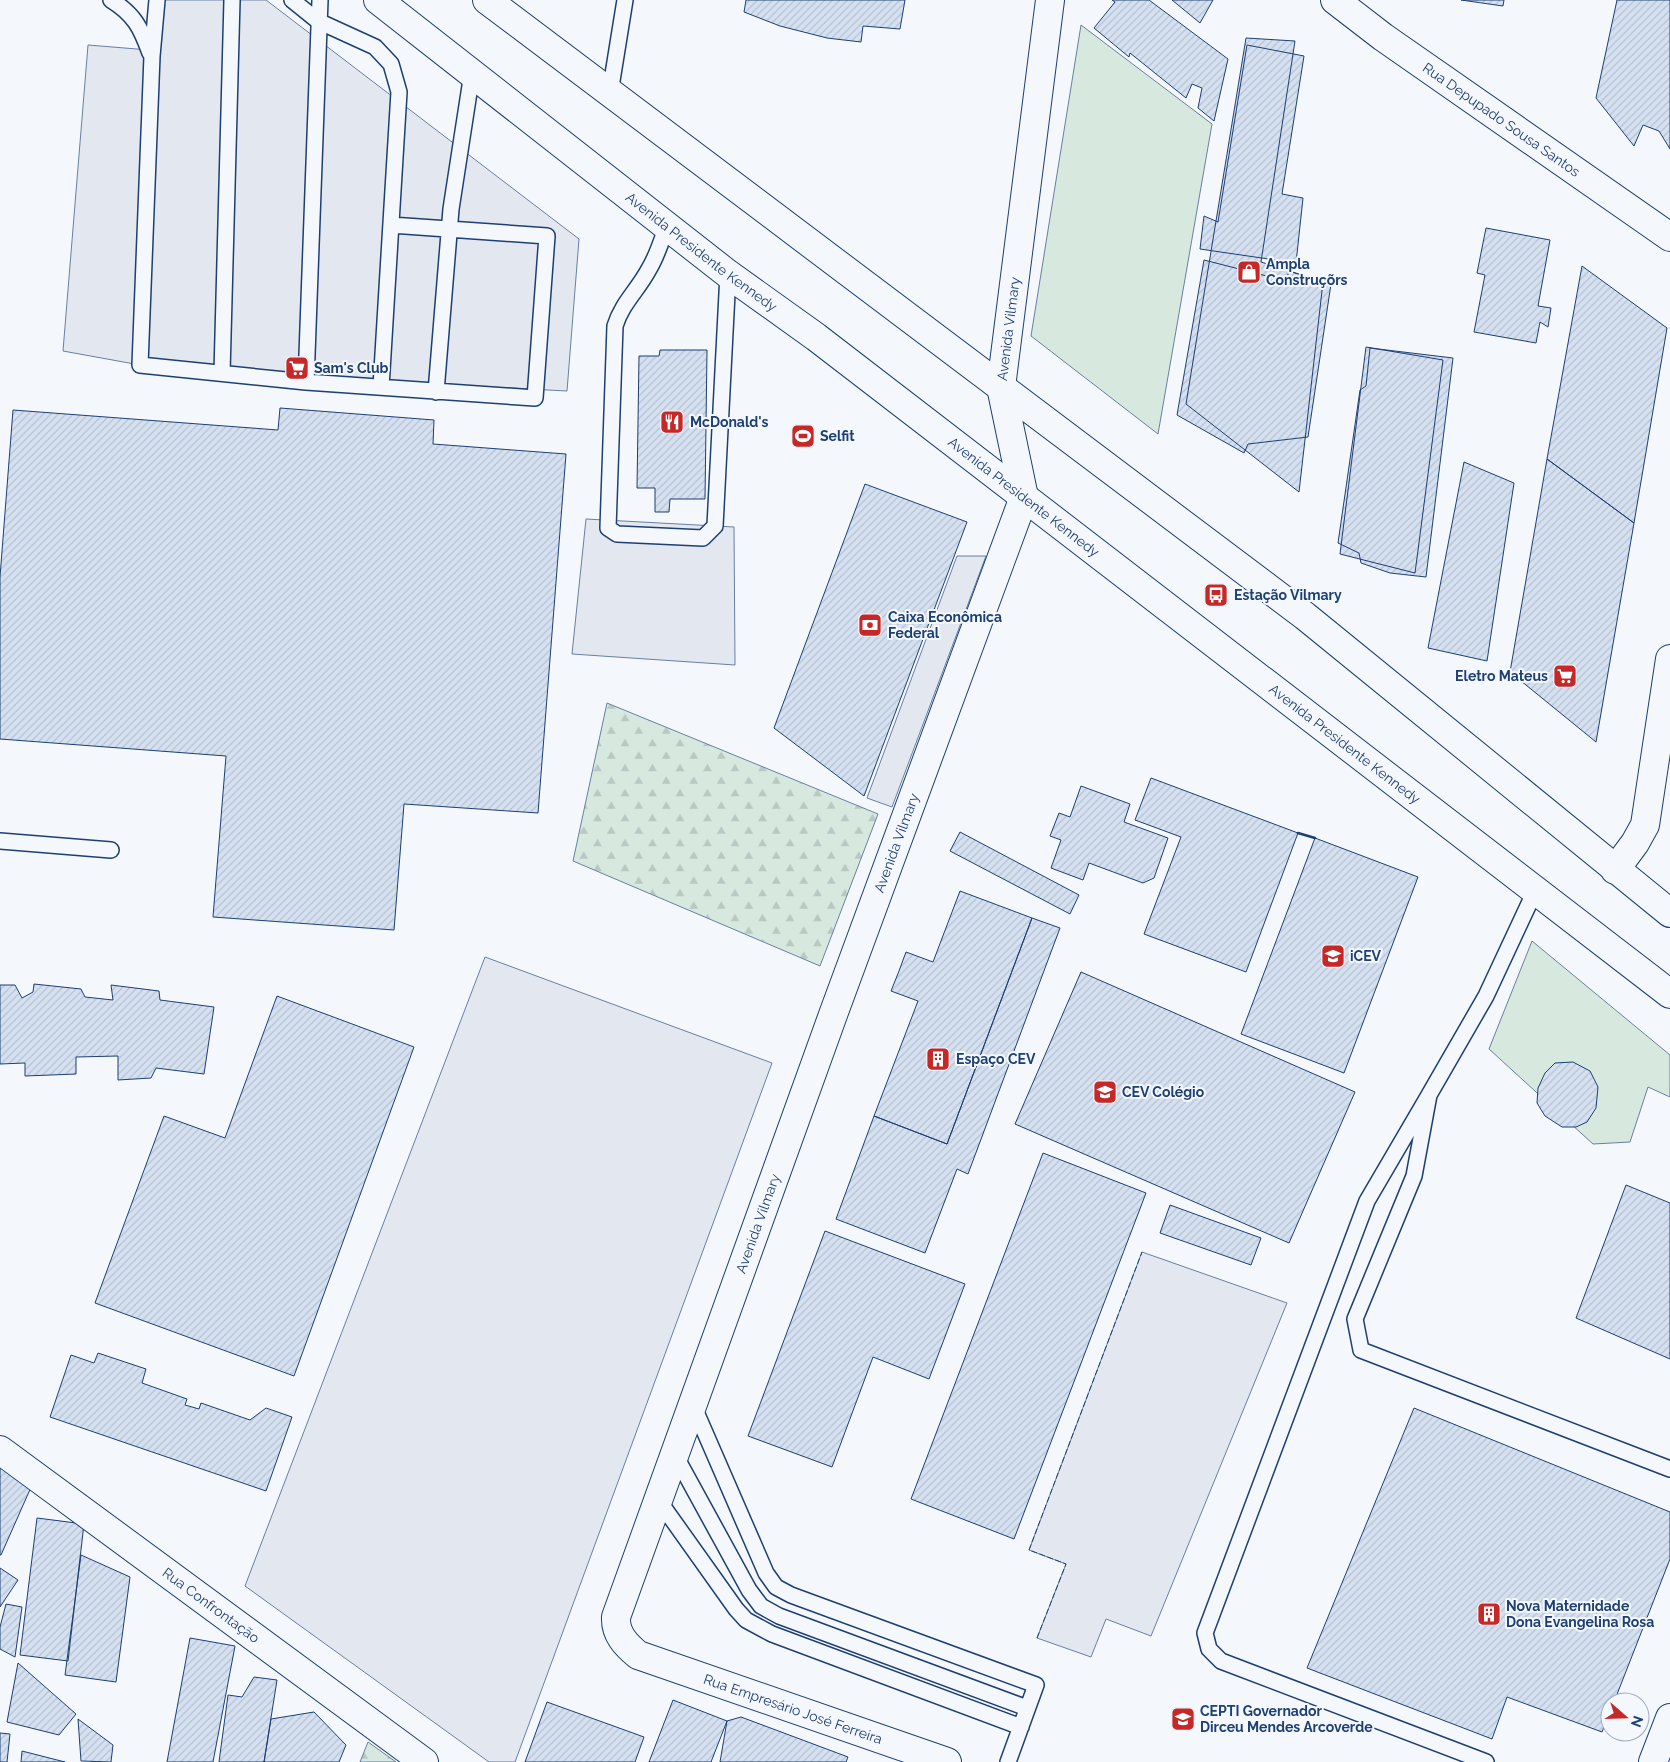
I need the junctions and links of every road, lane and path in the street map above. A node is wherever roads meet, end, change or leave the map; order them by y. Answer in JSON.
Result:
{"nodes":[{"id":1,"x":111,"y":0,"type":"edge"},
{"id":2,"x":157,"y":0,"type":"edge"},
{"id":3,"x":232,"y":0,"type":"edge"},
{"id":4,"x":292,"y":0,"type":"edge"},
{"id":5,"x":320,"y":0,"type":"edge"},
{"id":6,"x":378,"y":0,"type":"edge"},
{"id":7,"x":487,"y":0,"type":"edge"},
{"id":8,"x":625,"y":0,"type":"edge"},
{"id":9,"x":1050,"y":0,"type":"edge"},
{"id":10,"x":1335,"y":0,"type":"edge"},
{"id":11,"x":318,"y":21,"type":"junction"},
{"id":12,"x":152,"y":56,"type":"junction"},
{"id":13,"x":472,"y":73,"type":"junction"},
{"id":14,"x":610,"y":93,"type":"junction"},
{"id":15,"x":391,"y":225,"type":"junction"},
{"id":16,"x":667,"y":226,"type":"junction"},
{"id":17,"x":450,"y":231,"type":"junction"},
{"id":18,"x":1670,"y":237,"type":"edge"},
{"id":19,"x":728,"y":274,"type":"junction"},
{"id":20,"x":222,"y":373,"type":"junction"},
{"id":21,"x":306,"y":382,"type":"junction"},
{"id":22,"x":381,"y":387,"type":"junction"},
{"id":23,"x":1001,"y":387,"type":"junction"},
{"id":24,"x":436,"y":392,"type":"junction"},
{"id":25,"x":1024,"y":498,"type":"junction"},
{"id":26,"x":1670,"y":659,"type":"edge"},
{"id":27,"x":0,"y":841,"type":"edge"},
{"id":28,"x":111,"y":850,"type":"dead end"},
{"id":29,"x":1615,"y":870,"type":"junction"},
{"id":30,"x":1535,"y":891,"type":"junction"},
{"id":31,"x":1670,"y":913,"type":"edge"},
{"id":32,"x":1670,"y":994,"type":"edge"},
{"id":33,"x":1429,"y":1095,"type":"junction"},
{"id":34,"x":692,"y":1404,"type":"junction"},
{"id":35,"x":0,"y":1450,"type":"edge"},
{"id":36,"x":674,"y":1453,"type":"junction"},
{"id":37,"x":1670,"y":1469,"type":"edge"},
{"id":38,"x":657,"y":1498,"type":"junction"},
{"id":39,"x":638,"y":1655,"type":"joint"},
{"id":40,"x":1027,"y":1708,"type":"junction"},
{"id":41,"x":1670,"y":1718,"type":"edge"},
{"id":42,"x":1020,"y":1726,"type":"junction"},
{"id":43,"x":424,"y":1762,"type":"edge"},
{"id":44,"x":947,"y":1762,"type":"edge"},
{"id":45,"x":1008,"y":1762,"type":"edge"},
{"id":46,"x":1486,"y":1762,"type":"edge"},
{"id":47,"x":1653,"y":1762,"type":"edge"}],
"edges":[{"from":1,"to":12,"type":"lane"},
{"from":2,"to":12,"type":"lane"},
{"from":3,"to":20,"type":"lane"},
{"from":4,"to":11,"type":"lane"},
{"from":5,"to":11,"type":"lane"},
{"from":6,"to":13,"type":"main road","name":"Avenida Presidente Kennedy"},
{"from":7,"to":14,"type":"main road"},
{"from":8,"to":14,"type":"lane"},
{"from":9,"to":23,"type":"main road","name":"Avenida Vilmary"},
{"from":10,"to":18,"type":"main road","name":"Rua Depupado Sousa Santos"},
{"from":11,"to":15,"type":"lane"},
{"from":11,"to":21,"type":"lane"},
{"from":12,"to":20,"type":"lane"},
{"from":13,"to":16,"type":"main road","name":"Avenida Presidente Kennedy"},
{"from":13,"to":17,"type":"lane"},
{"from":14,"to":23,"type":"main road"},
{"from":15,"to":17,"type":"lane"},
{"from":15,"to":22,"type":"lane"},
{"from":16,"to":19,"type":"main road","name":"Avenida Presidente Kennedy"},
{"from":16,"to":19,"type":"lane"},
{"from":17,"to":24,"type":"lane"},
{"from":17,"to":24,"type":"lane"},
{"from":19,"to":25,"type":"main road","name":"Avenida Presidente Kennedy"},
{"from":20,"to":21,"type":"lane"},
{"from":21,"to":22,"type":"lane"},
{"from":22,"to":24,"type":"lane"},
{"from":23,"to":25,"type":"main road","name":"Avenida Vilmary"},
{"from":23,"to":29,"type":"main road"},
{"from":25,"to":30,"type":"main road","name":"Avenida Presidente Kennedy"},
{"from":25,"to":34,"type":"main road","name":"Avenida Vilmary"},
{"from":26,"to":29,"type":"main road"},
{"from":27,"to":28,"type":"lane"},
{"from":29,"to":31,"type":"main road"},
{"from":30,"to":32,"type":"main road","name":"Avenida Presidente Kennedy"},
{"from":30,"to":33,"type":"lane"},
{"from":33,"to":37,"type":"lane"},
{"from":33,"to":46,"type":"lane"},
{"from":34,"to":36,"type":"main road","name":"Avenida Vilmary"},
{"from":34,"to":40,"type":"lane"},
{"from":35,"to":43,"type":"main road","name":"Rua Confrontação"},
{"from":36,"to":38,"type":"main road","name":"Avenida Vilmary"},
{"from":36,"to":40,"type":"lane"},
{"from":38,"to":39,"type":"main road","name":"Avenida Vilmary"},
{"from":38,"to":42,"type":"lane"},
{"from":39,"to":44,"type":"main road","name":"Rua Empresário José Ferreira"},
{"from":40,"to":42,"type":"lane"},
{"from":41,"to":47,"type":"main road"},
{"from":42,"to":45,"type":"lane"}]}
